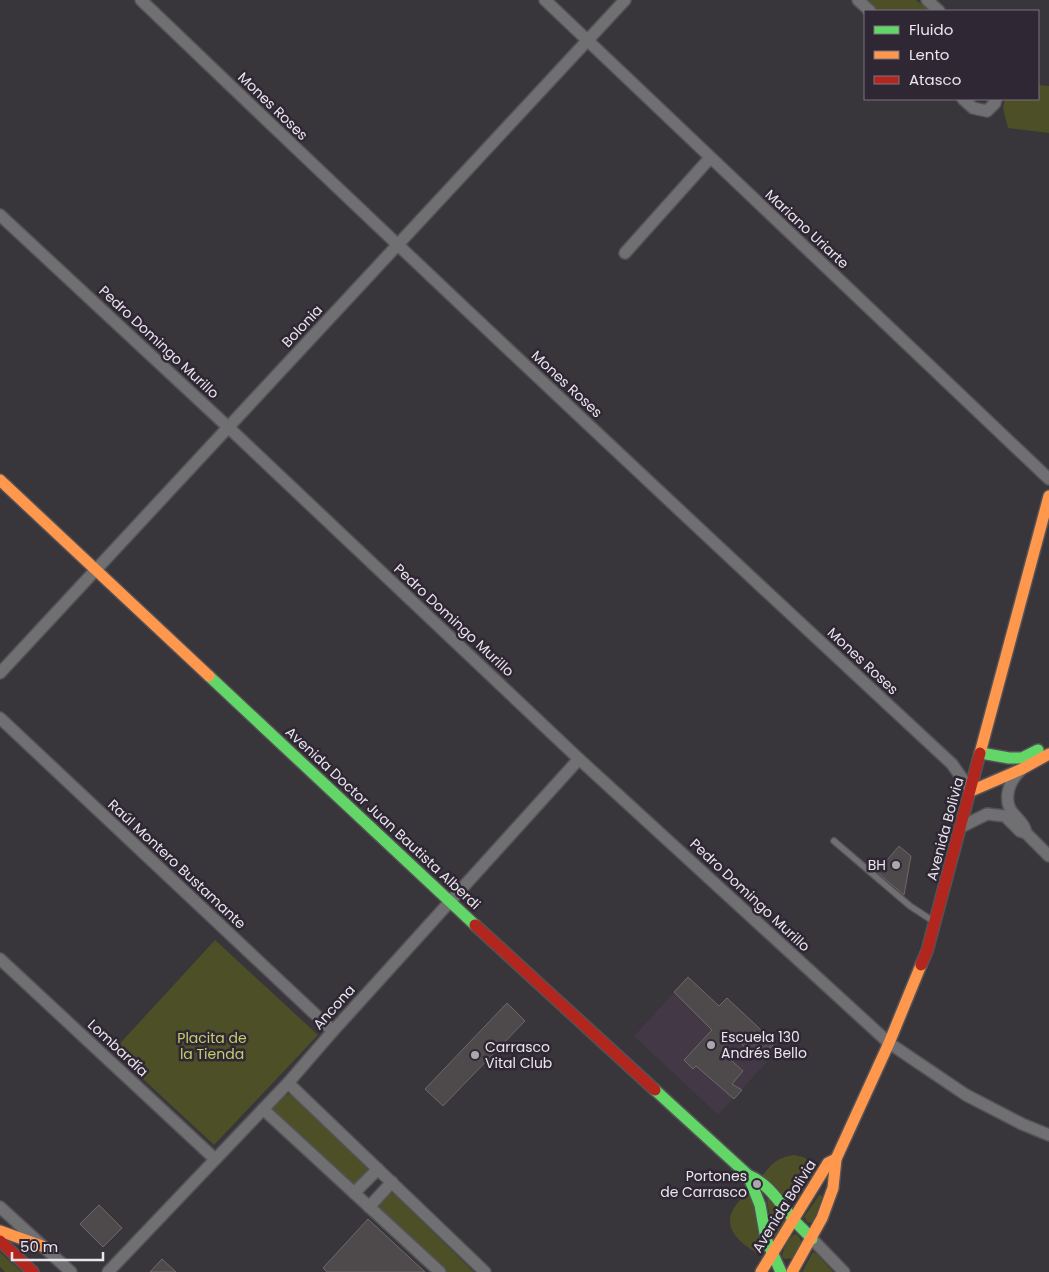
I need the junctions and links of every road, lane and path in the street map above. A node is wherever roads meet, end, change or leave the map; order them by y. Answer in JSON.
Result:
{"nodes":[{"id":1,"x":141,"y":0,"type":"edge"},
{"id":2,"x":545,"y":0,"type":"edge"},
{"id":3,"x":625,"y":0,"type":"edge"},
{"id":4,"x":858,"y":0,"type":"edge"},
{"id":5,"x":927,"y":0,"type":"edge"},
{"id":6,"x":869,"y":10,"type":"edge"},
{"id":7,"x":938,"y":10,"type":"edge"},
{"id":8,"x":587,"y":40,"type":"junction"},
{"id":9,"x":964,"y":100,"type":"edge"},
{"id":10,"x":996,"y":100,"type":"edge"},
{"id":11,"x":710,"y":158,"type":"junction"},
{"id":12,"x":0,"y":215,"type":"edge"},
{"id":13,"x":398,"y":246,"type":"junction"},
{"id":14,"x":625,"y":253,"type":"dead end"},
{"id":15,"x":228,"y":427,"type":"junction"},
{"id":16,"x":0,"y":480,"type":"edge"},
{"id":17,"x":1049,"y":480,"type":"edge"},
{"id":18,"x":1049,"y":496,"type":"edge"},
{"id":19,"x":95,"y":568,"type":"junction"},
{"id":20,"x":0,"y":673,"type":"edge"},
{"id":21,"x":0,"y":718,"type":"edge"},
{"id":22,"x":1049,"y":745,"type":"edge"},
{"id":23,"x":981,"y":753,"type":"junction"},
{"id":24,"x":1049,"y":754,"type":"edge"},
{"id":25,"x":579,"y":759,"type":"junction"},
{"id":26,"x":1022,"y":769,"type":"junction"},
{"id":27,"x":971,"y":791,"type":"junction"},
{"id":28,"x":961,"y":827,"type":"junction"},
{"id":29,"x":1026,"y":833,"type":"junction"},
{"id":30,"x":834,"y":841,"type":"dead end"},
{"id":31,"x":1049,"y":856,"type":"edge"},
{"id":32,"x":450,"y":902,"type":"junction"},
{"id":33,"x":935,"y":922,"type":"junction"},
{"id":34,"x":0,"y":959,"type":"edge"},
{"id":35,"x":333,"y":1031,"type":"junction"},
{"id":36,"x":889,"y":1043,"type":"junction"},
{"id":37,"x":288,"y":1083,"type":"junction"},
{"id":38,"x":263,"y":1109,"type":"junction"},
{"id":39,"x":1049,"y":1135,"type":"edge"},
{"id":40,"x":215,"y":1159,"type":"junction"},
{"id":41,"x":836,"y":1159,"type":"junction"},
{"id":42,"x":378,"y":1169,"type":"junction"},
{"id":43,"x":748,"y":1175,"type":"junction"},
{"id":44,"x":392,"y":1182,"type":"junction"},
{"id":45,"x":354,"y":1194,"type":"junction"},
{"id":46,"x":0,"y":1207,"type":"edge"},
{"id":47,"x":369,"y":1207,"type":"junction"},
{"id":48,"x":793,"y":1219,"type":"junction"},
{"id":49,"x":0,"y":1231,"type":"edge"},
{"id":50,"x":812,"y":1239,"type":"junction"},
{"id":51,"x":0,"y":1241,"type":"edge"},
{"id":52,"x":42,"y":1246,"type":"junction"},
{"id":53,"x":772,"y":1255,"type":"junction"},
{"id":54,"x":33,"y":1272,"type":"edge"},
{"id":55,"x":71,"y":1272,"type":"edge"},
{"id":56,"x":108,"y":1272,"type":"edge"},
{"id":57,"x":440,"y":1272,"type":"edge"},
{"id":58,"x":485,"y":1272,"type":"edge"},
{"id":59,"x":761,"y":1272,"type":"edge"},
{"id":60,"x":781,"y":1272,"type":"edge"},
{"id":61,"x":792,"y":1272,"type":"edge"},
{"id":62,"x":844,"y":1272,"type":"edge"}],
"edges":[{"from":1,"to":13,"type":"street","name":"Mones Roses"},
{"from":2,"to":8,"type":"street","name":"Mariano Uriarte"},
{"from":3,"to":8,"type":"street","name":"Bolonia"},
{"from":4,"to":6,"type":"street"},
{"from":5,"to":7,"type":"street"},
{"from":8,"to":11,"type":"street","name":"Mariano Uriarte"},
{"from":8,"to":13,"type":"street","name":"Bolonia"},
{"from":9,"to":10,"type":"street"},
{"from":11,"to":14,"type":"street"},
{"from":11,"to":17,"type":"street","name":"Mariano Uriarte"},
{"from":12,"to":15,"type":"street","name":"Pedro Domingo Murillo"},
{"from":13,"to":15,"type":"street","name":"Bolonia"},
{"from":13,"to":27,"type":"street","name":"Mones Roses"},
{"from":15,"to":19,"type":"street","name":"Bolonia"},
{"from":15,"to":25,"type":"street","name":"Pedro Domingo Murillo"},
{"from":16,"to":19,"type":"street","name":"Avenida Doctor Juan Bautista Alberdi"},
{"from":18,"to":23,"type":"street","name":"Avenida Bolivia"},
{"from":19,"to":20,"type":"street","name":"Bolonia"},
{"from":19,"to":32,"type":"street","name":"Avenida Doctor Juan Bautista Alberdi"},
{"from":21,"to":35,"type":"street","name":"Raúl Montero Bustamante"},
{"from":22,"to":23,"type":"street"},
{"from":23,"to":27,"type":"street","name":"Avenida Bolivia"},
{"from":24,"to":26,"type":"street"},
{"from":25,"to":32,"type":"street","name":"Ancona"},
{"from":25,"to":36,"type":"street","name":"Pedro Domingo Murillo"},
{"from":26,"to":27,"type":"street"},
{"from":26,"to":29,"type":"street"},
{"from":27,"to":28,"type":"street","name":"Avenida Bolivia"},
{"from":28,"to":29,"type":"street"},
{"from":28,"to":33,"type":"street","name":"Avenida Bolivia"},
{"from":29,"to":31,"type":"street"},
{"from":30,"to":33,"type":"lane"},
{"from":32,"to":35,"type":"street","name":"Ancona"},
{"from":32,"to":43,"type":"street","name":"Avenida Doctor Juan Bautista Alberdi"},
{"from":33,"to":36,"type":"street","name":"Avenida Bolivia"},
{"from":34,"to":40,"type":"street","name":"Lombardía"},
{"from":35,"to":37,"type":"street","name":"Ancona"},
{"from":36,"to":39,"type":"street","name":"Pedro Domingo Murillo"},
{"from":36,"to":41,"type":"street","name":"Avenida Bolivia"},
{"from":37,"to":38,"type":"street","name":"Ancona"},
{"from":37,"to":42,"type":"street"},
{"from":38,"to":40,"type":"street","name":"Ancona"},
{"from":38,"to":45,"type":"street"},
{"from":40,"to":56,"type":"street","name":"Ancona"},
{"from":41,"to":48,"type":"street","name":"Avenida Bolivia"},
{"from":41,"to":50,"type":"street","name":"Avenida Bolivia"},
{"from":42,"to":44,"type":"street"},
{"from":42,"to":45,"type":"street"},
{"from":43,"to":48,"type":"street","name":"Avenida Doctor Juan Bautista Alberdi"},
{"from":43,"to":53,"type":"street","name":"Avenida Doctor Juan Bautista Alberdi"},
{"from":44,"to":47,"type":"street"},
{"from":44,"to":58,"type":"street"},
{"from":45,"to":47,"type":"street"},
{"from":46,"to":52,"type":"street"},
{"from":47,"to":57,"type":"street"},
{"from":48,"to":50,"type":"street","name":"Avenida Doctor Juan Bautista Alberdi"},
{"from":48,"to":53,"type":"street","name":"Avenida Bolivia"},
{"from":49,"to":52,"type":"street"},
{"from":50,"to":61,"type":"street","name":"Avenida Bolivia"},
{"from":50,"to":62,"type":"street"},
{"from":51,"to":54,"type":"street"},
{"from":52,"to":55,"type":"street"},
{"from":53,"to":59,"type":"street","name":"Avenida Bolivia"},
{"from":53,"to":60,"type":"street","name":"Avenida Doctor Juan Bautista Alberdi"}]}
